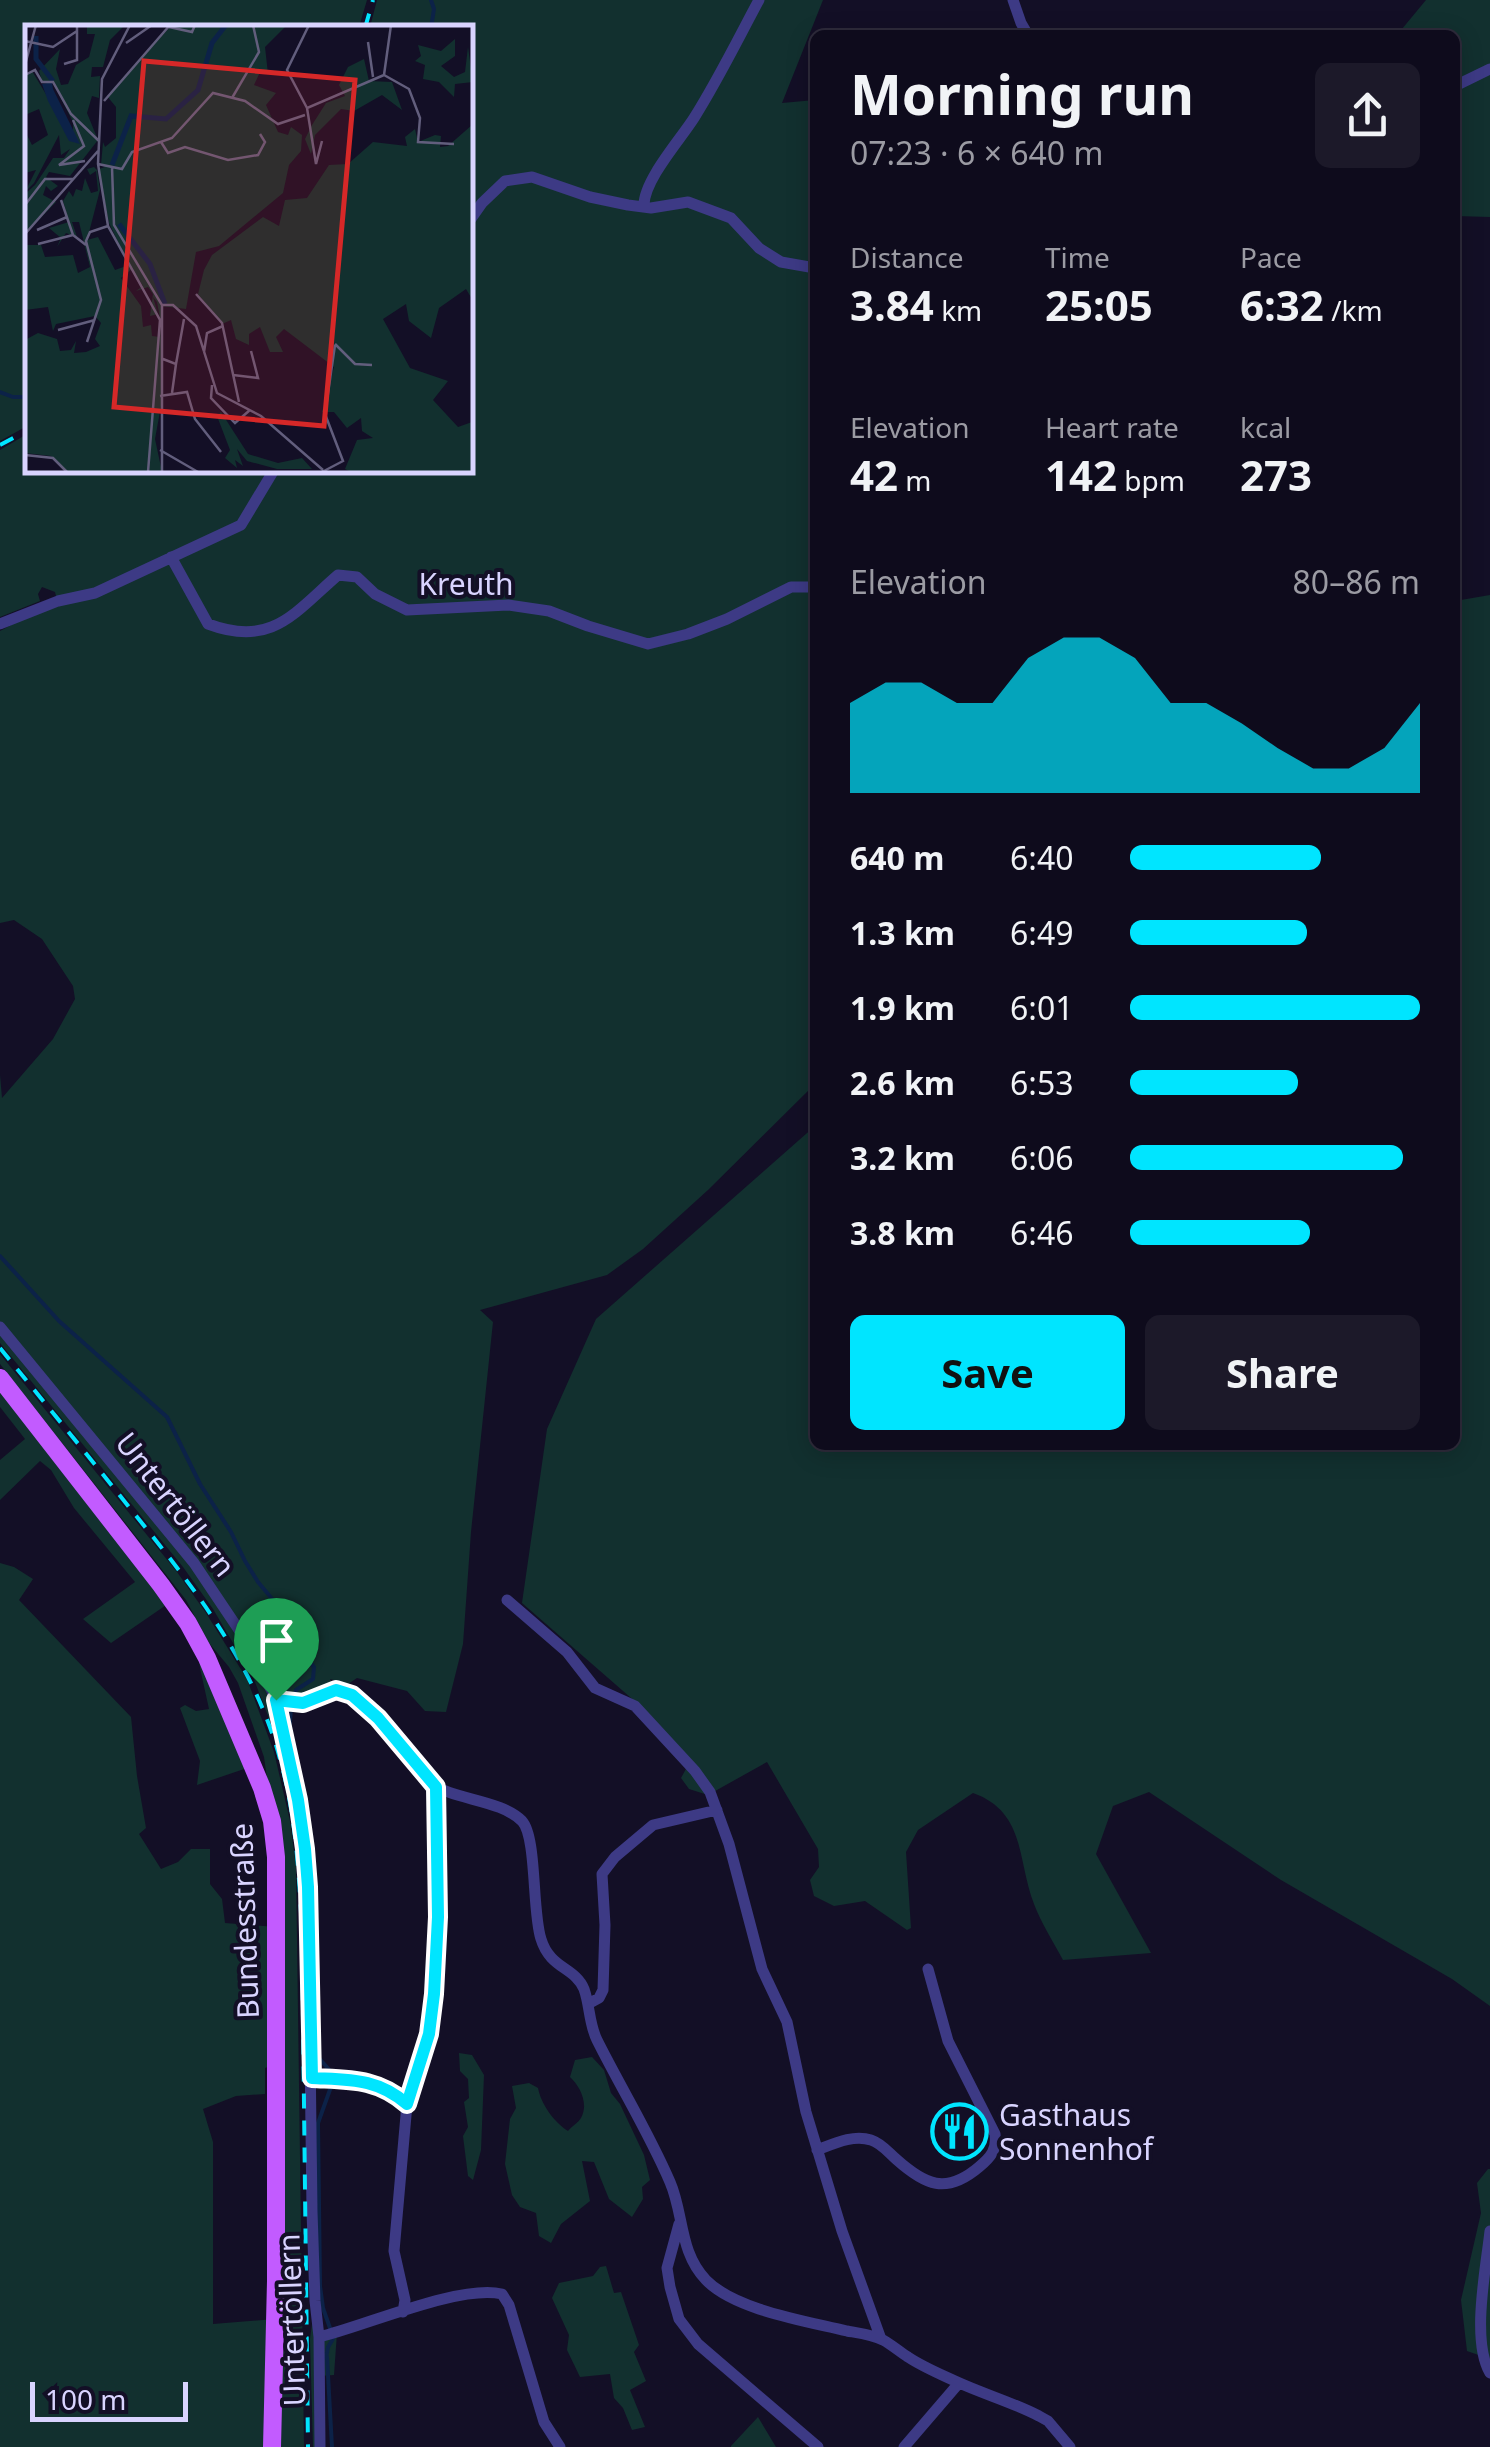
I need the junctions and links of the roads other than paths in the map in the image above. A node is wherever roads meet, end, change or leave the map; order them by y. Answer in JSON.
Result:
{"nodes":[{"id":1,"x":759,"y":0,"type":"edge"},
{"id":2,"x":1014,"y":0,"type":"edge"},
{"id":3,"x":1025,"y":30,"type":"edge"},
{"id":4,"x":1490,"y":69,"type":"edge"},
{"id":5,"x":1460,"y":84,"type":"edge"},
{"id":6,"x":644,"y":205,"type":"junction"},
{"id":7,"x":472,"y":217,"type":"edge"},
{"id":8,"x":810,"y":267,"type":"edge"},
{"id":9,"x":273,"y":472,"type":"edge"},
{"id":10,"x":171,"y":557,"type":"junction"},
{"id":11,"x":810,"y":588,"type":"edge"},
{"id":12,"x":0,"y":624,"type":"edge"},
{"id":13,"x":0,"y":1327,"type":"edge"},
{"id":14,"x":0,"y":1378,"type":"edge"},
{"id":15,"x":507,"y":1600,"type":"dead end"},
{"id":16,"x":276,"y":1700,"type":"junction"},
{"id":17,"x":436,"y":1787,"type":"junction"},
{"id":18,"x":718,"y":1810,"type":"junction"},
{"id":19,"x":928,"y":1969,"type":"dead end"},
{"id":20,"x":588,"y":2004,"type":"junction"},
{"id":21,"x":312,"y":2078,"type":"junction"},
{"id":22,"x":407,"y":2104,"type":"junction"},
{"id":23,"x":817,"y":2150,"type":"junction"},
{"id":24,"x":680,"y":2224,"type":"junction"},
{"id":25,"x":1490,"y":2231,"type":"edge"},
{"id":26,"x":403,"y":2312,"type":"junction"},
{"id":27,"x":319,"y":2337,"type":"junction"},
{"id":28,"x":881,"y":2338,"type":"junction"},
{"id":29,"x":1490,"y":2373,"type":"edge"},
{"id":30,"x":959,"y":2383,"type":"junction"},
{"id":31,"x":272,"y":2447,"type":"edge"},
{"id":32,"x":320,"y":2447,"type":"edge"},
{"id":33,"x":560,"y":2447,"type":"edge"},
{"id":34,"x":818,"y":2447,"type":"edge"},
{"id":35,"x":904,"y":2447,"type":"edge"},
{"id":36,"x":1070,"y":2447,"type":"edge"}],
"edges":[{"from":1,"to":6,"type":"street"},
{"from":2,"to":3,"type":"street"},
{"from":4,"to":5,"type":"street"},
{"from":6,"to":7,"type":"street"},
{"from":6,"to":8,"type":"street"},
{"from":9,"to":10,"type":"street"},
{"from":10,"to":11,"type":"street","name":"Kreuth"},
{"from":10,"to":12,"type":"street"},
{"from":13,"to":16,"type":"street","name":"Untertöllern"},
{"from":14,"to":31,"type":"main road","name":"Bundesstraße"},
{"from":15,"to":18,"type":"street"},
{"from":16,"to":17,"type":"street"},
{"from":16,"to":21,"type":"street","name":"Untertöllern"},
{"from":17,"to":20,"type":"street"},
{"from":17,"to":22,"type":"street"},
{"from":18,"to":20,"type":"street"},
{"from":18,"to":23,"type":"street"},
{"from":19,"to":23,"type":"street"},
{"from":20,"to":24,"type":"street"},
{"from":21,"to":22,"type":"street"},
{"from":21,"to":27,"type":"street","name":"Untertöllern"},
{"from":22,"to":26,"type":"street"},
{"from":23,"to":28,"type":"street"},
{"from":24,"to":28,"type":"street"},
{"from":24,"to":34,"type":"street"},
{"from":25,"to":29,"type":"street"},
{"from":26,"to":27,"type":"street"},
{"from":26,"to":33,"type":"street"},
{"from":27,"to":32,"type":"street","name":"Untertöllern"},
{"from":28,"to":30,"type":"street"},
{"from":30,"to":35,"type":"street"},
{"from":30,"to":36,"type":"street"}]}
